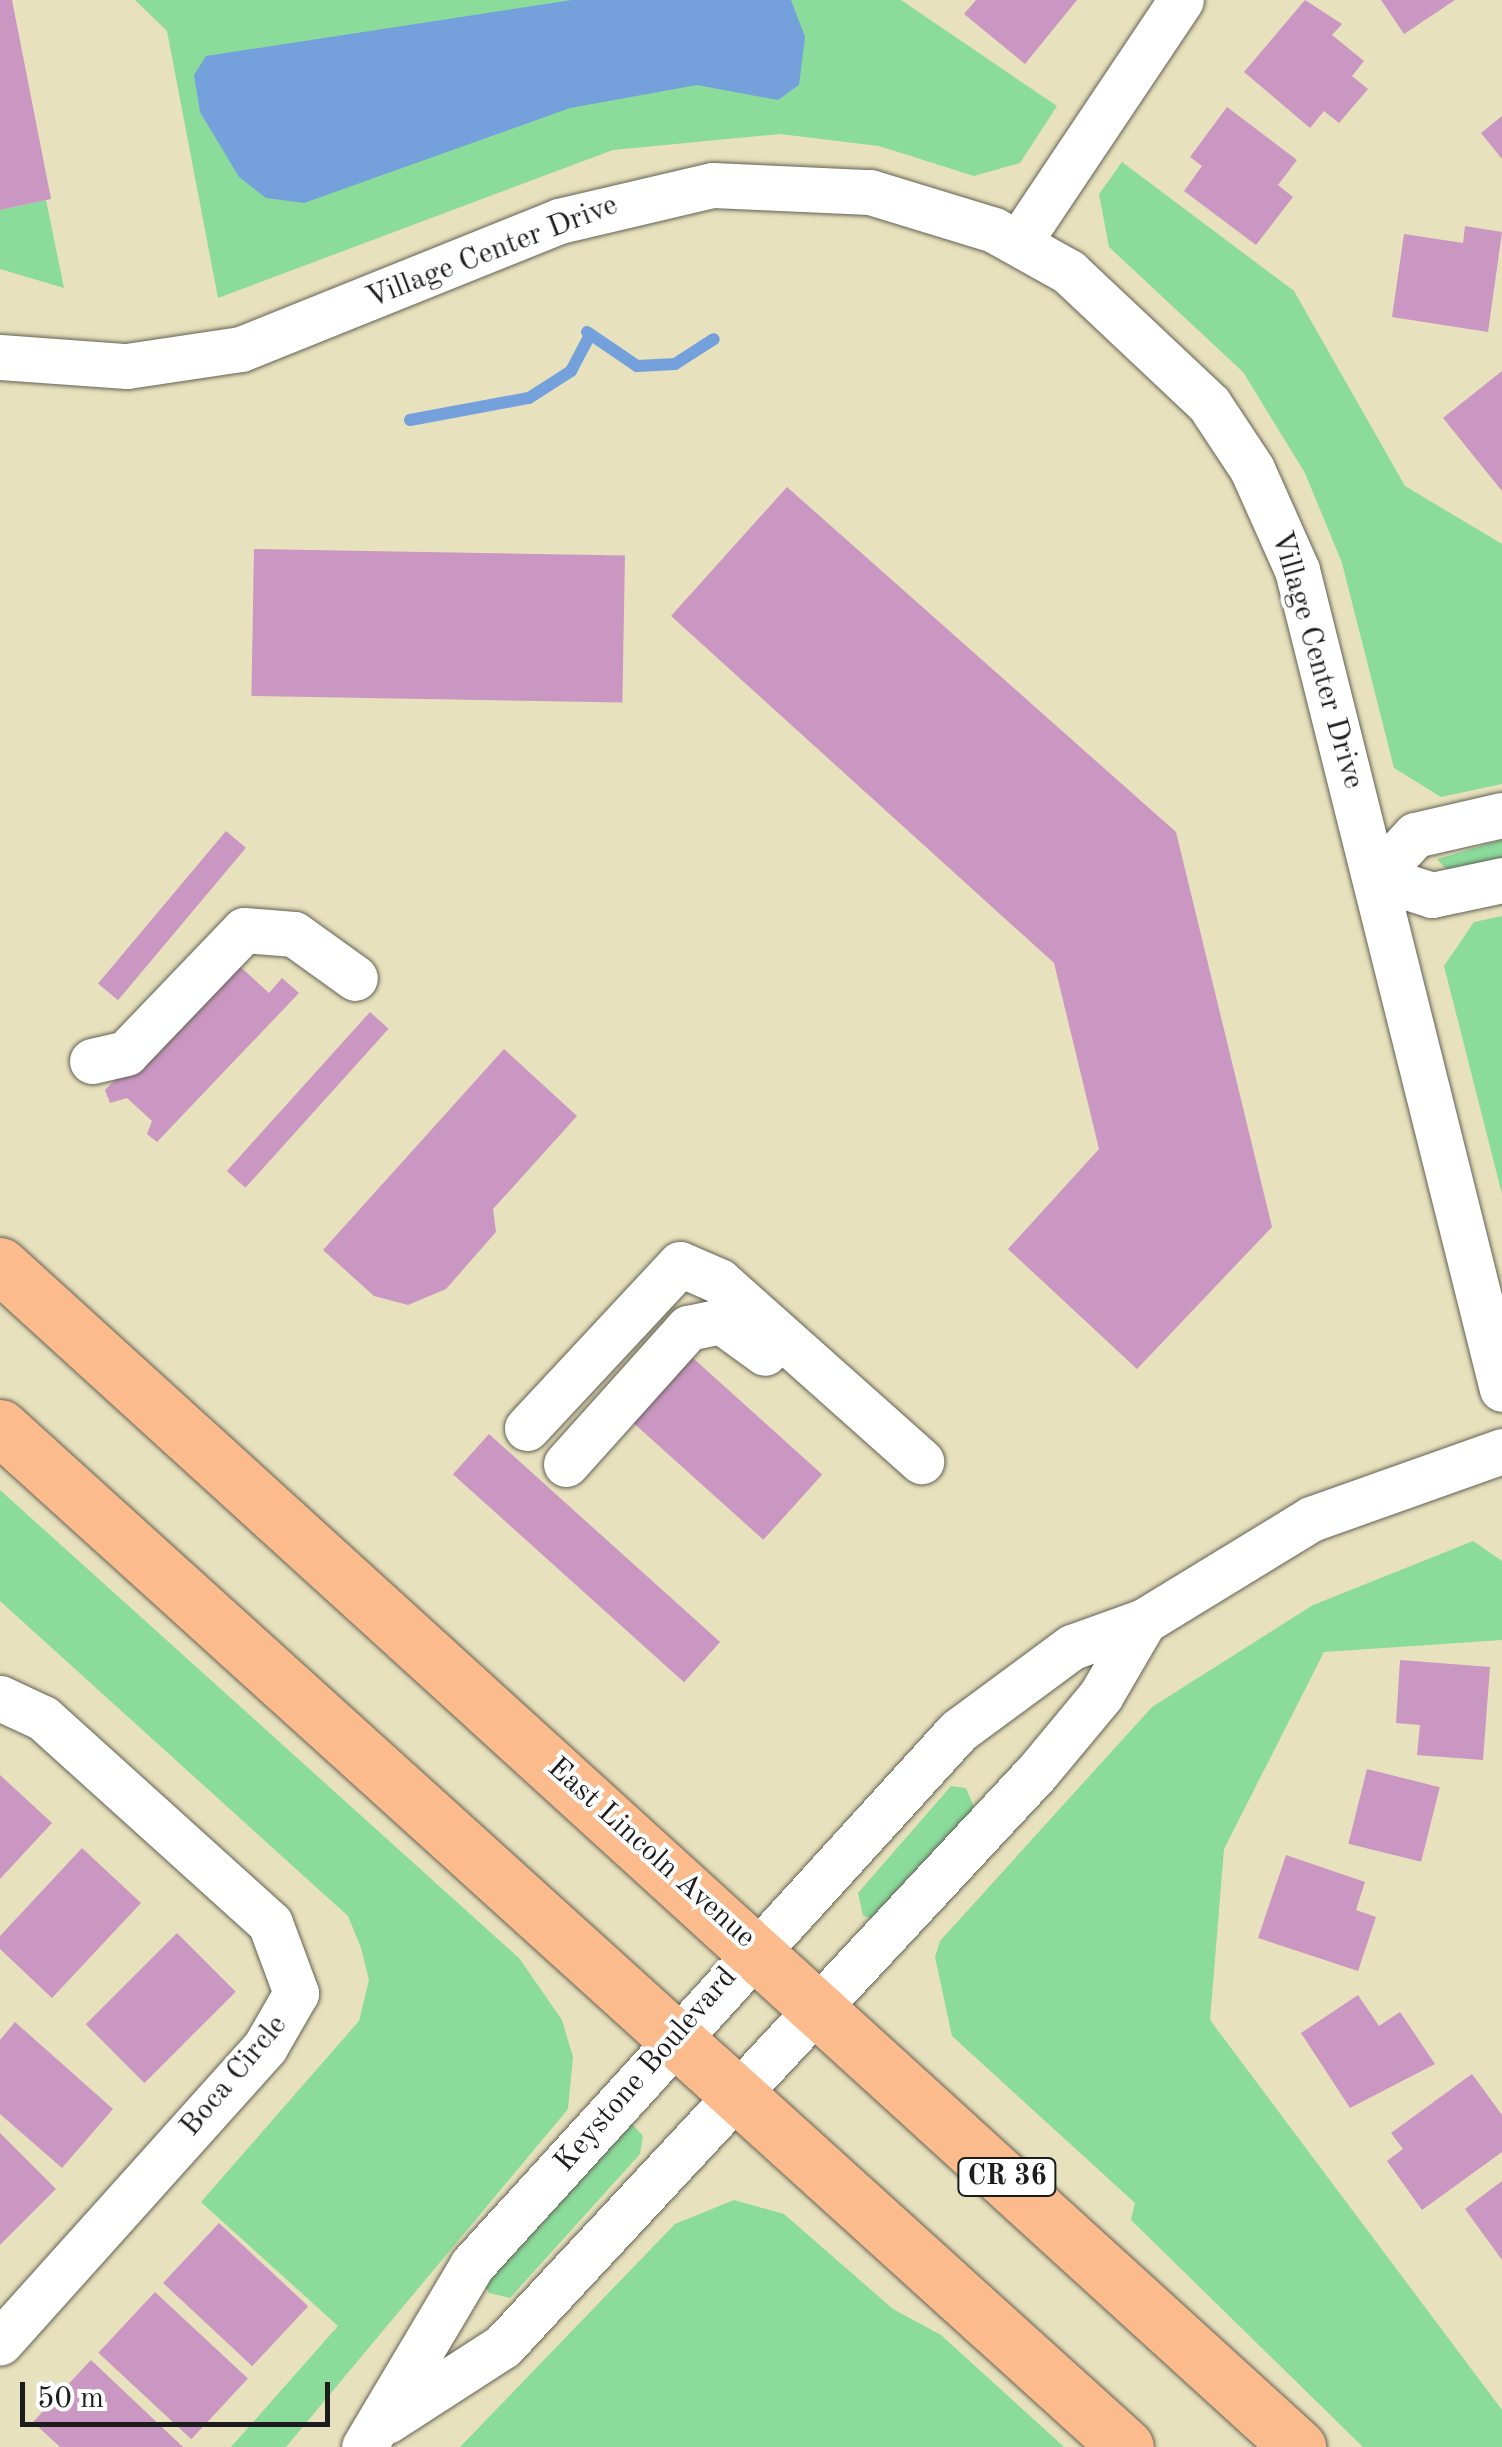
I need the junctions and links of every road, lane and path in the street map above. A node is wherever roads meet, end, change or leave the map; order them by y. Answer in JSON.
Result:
{"nodes":[{"id":1,"x":1181,"y":0,"type":"edge"},
{"id":2,"x":1019,"y":242,"type":"junction"},
{"id":3,"x":0,"y":357,"type":"edge"},
{"id":4,"x":1502,"y":815,"type":"edge"},
{"id":5,"x":1376,"y":876,"type":"junction"},
{"id":6,"x":1502,"y":880,"type":"edge"},
{"id":7,"x":354,"y":978,"type":"dead end"},
{"id":8,"x":92,"y":1061,"type":"dead end"},
{"id":9,"x":0,"y":1265,"type":"edge"},
{"id":10,"x":0,"y":1311,"type":"edge"},
{"id":11,"x":1502,"y":1389,"type":"edge"},
{"id":12,"x":146,"y":1398,"type":"junction"},
{"id":13,"x":0,"y":1426,"type":"edge"},
{"id":14,"x":527,"y":1428,"type":"dead end"},
{"id":15,"x":1502,"y":1451,"type":"edge"},
{"id":16,"x":566,"y":1464,"type":"dead end"},
{"id":17,"x":1144,"y":1620,"type":"junction"},
{"id":18,"x":0,"y":1698,"type":"edge"},
{"id":19,"x":755,"y":1946,"type":"junction"},
{"id":20,"x":821,"y":2006,"type":"junction"},
{"id":21,"x":676,"y":2036,"type":"junction"},
{"id":22,"x":738,"y":2091,"type":"junction"},
{"id":23,"x":0,"y":2342,"type":"edge"},
{"id":24,"x":375,"y":2434,"type":"edge"},
{"id":25,"x":1126,"y":2447,"type":"edge"},
{"id":26,"x":1298,"y":2447,"type":"edge"}],
"edges":[{"from":1,"to":2,"type":"street"},
{"from":2,"to":3,"type":"street","name":"Village Center Drive"},
{"from":2,"to":5,"type":"street","name":"Village Center Drive"},
{"from":4,"to":5,"type":"street"},
{"from":5,"to":6,"type":"street"},
{"from":5,"to":11,"type":"street","name":"Village Center Drive"},
{"from":7,"to":8,"type":"street"},
{"from":9,"to":12,"type":"main road","name":"East Lincoln Avenue"},
{"from":10,"to":12,"type":"main road"},
{"from":12,"to":19,"type":"main road","name":"East Lincoln Avenue","number":"CR 36"},
{"from":13,"to":21,"type":"main road"},
{"from":14,"to":16,"type":"street"},
{"from":15,"to":17,"type":"street","name":"Keystone Boulevard"},
{"from":17,"to":19,"type":"street","name":"Keystone Boulevard"},
{"from":17,"to":20,"type":"street","name":"Keystone Boulevard"},
{"from":18,"to":23,"type":"street","name":"Boca Circle"},
{"from":19,"to":20,"type":"main road","name":"East Lincoln Avenue","number":"CR 36"},
{"from":19,"to":21,"type":"street","name":"Keystone Boulevard"},
{"from":20,"to":22,"type":"street","name":"Keystone Boulevard"},
{"from":20,"to":26,"type":"main road","name":"East Lincoln Avenue","number":"CR 36"},
{"from":21,"to":22,"type":"main road"},
{"from":21,"to":24,"type":"street","name":"Keystone Boulevard"},
{"from":22,"to":24,"type":"street","name":"Keystone Boulevard"},
{"from":22,"to":25,"type":"main road"}]}
